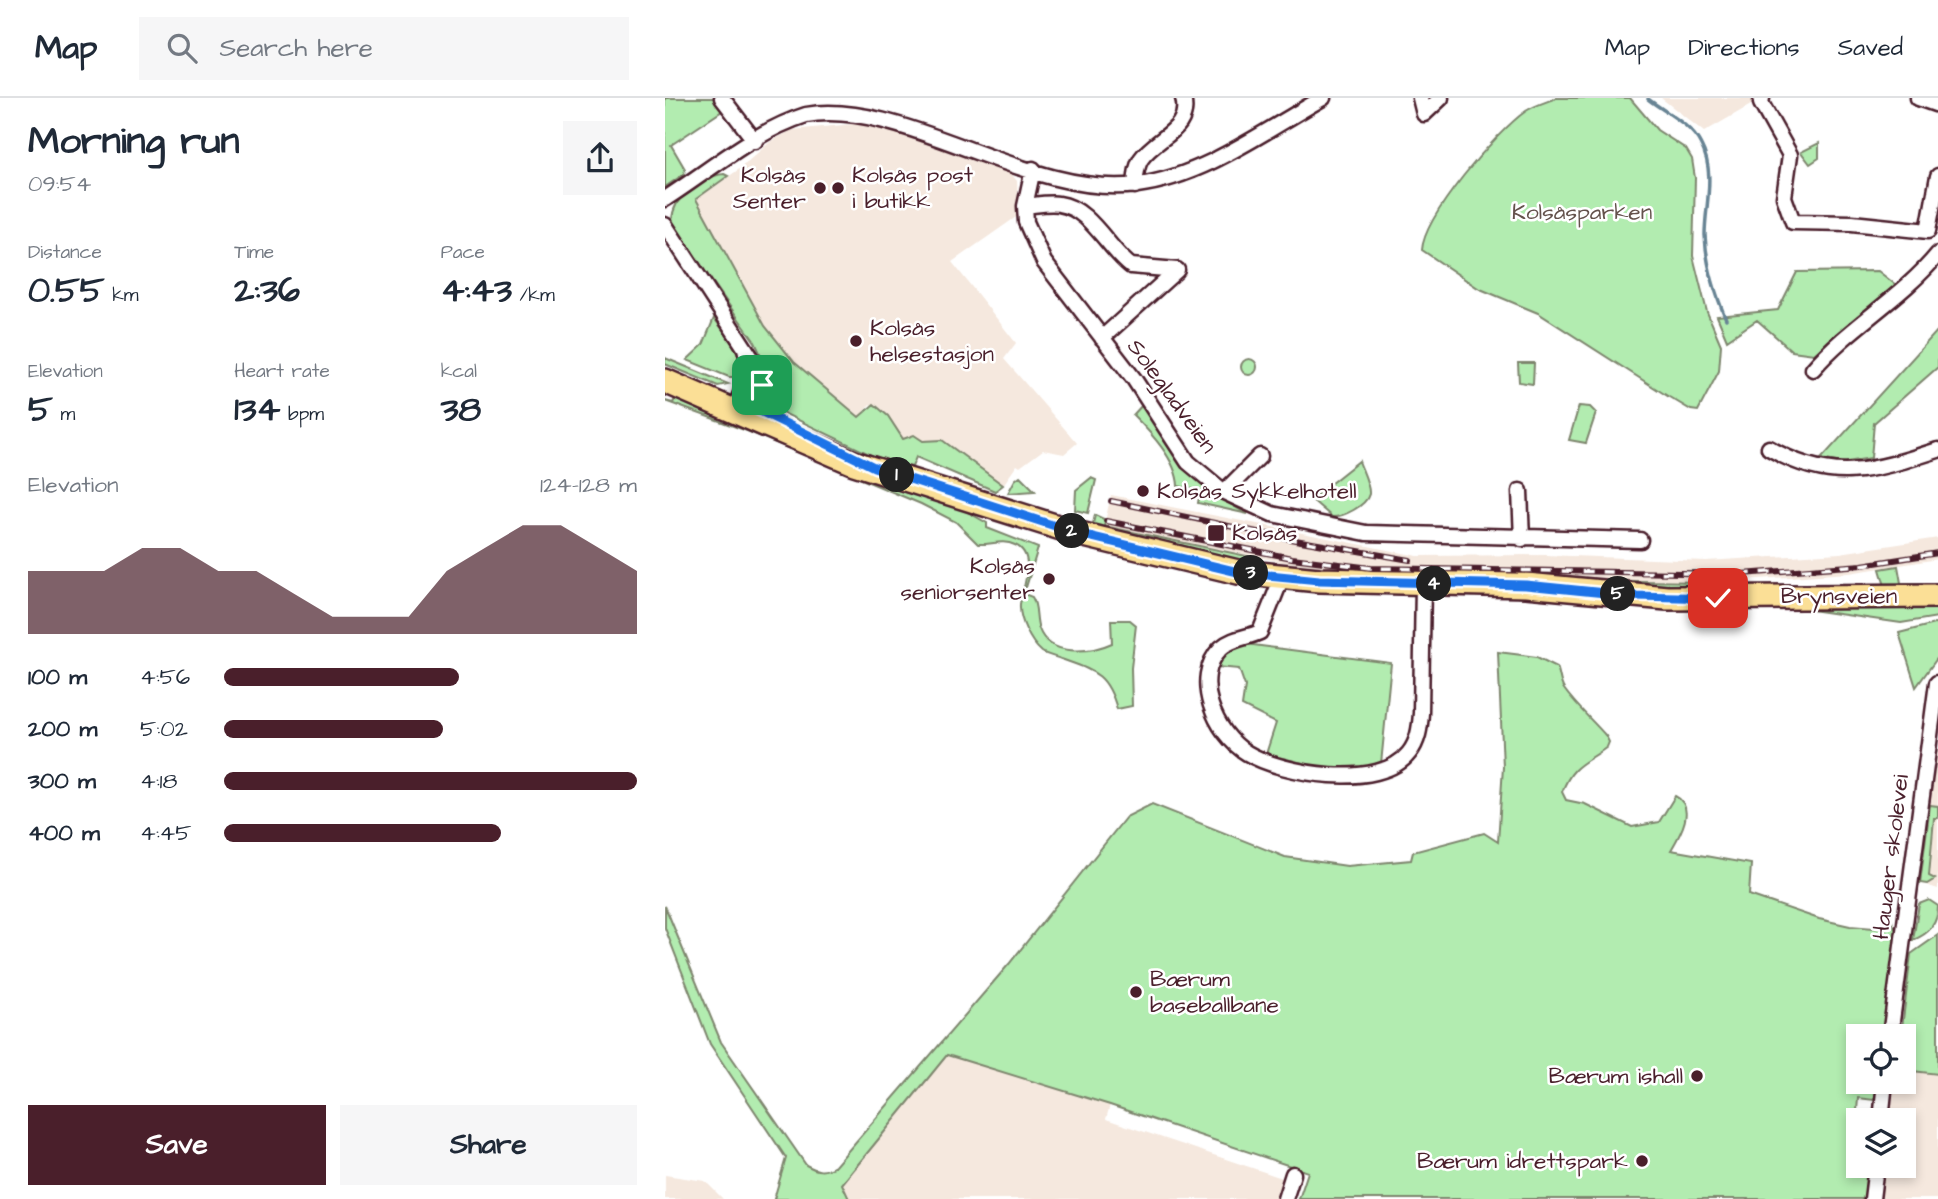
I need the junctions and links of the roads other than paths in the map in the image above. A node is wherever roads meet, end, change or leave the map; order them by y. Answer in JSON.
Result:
{"nodes":[{"id":1,"x":722,"y":98,"type":"edge"},
{"id":2,"x":1183,"y":98,"type":"edge"},
{"id":3,"x":1323,"y":98,"type":"edge"},
{"id":4,"x":1420,"y":98,"type":"edge"},
{"id":5,"x":1441,"y":98,"type":"edge"},
{"id":6,"x":1762,"y":98,"type":"edge"},
{"id":7,"x":1918,"y":98,"type":"edge"},
{"id":8,"x":1938,"y":105,"type":"edge"},
{"id":9,"x":755,"y":141,"type":"junction"},
{"id":10,"x":1033,"y":169,"type":"junction"},
{"id":11,"x":1938,"y":176,"type":"edge"},
{"id":12,"x":1135,"y":186,"type":"junction"},
{"id":13,"x":665,"y":199,"type":"edge"},
{"id":14,"x":1025,"y":206,"type":"junction"},
{"id":15,"x":665,"y":225,"type":"edge"},
{"id":16,"x":1933,"y":232,"type":"edge"},
{"id":17,"x":1938,"y":254,"type":"edge"},
{"id":18,"x":1102,"y":338,"type":"junction"},
{"id":19,"x":665,"y":368,"type":"edge"},
{"id":20,"x":1813,"y":369,"type":"dead end"},
{"id":21,"x":665,"y":381,"type":"edge"},
{"id":22,"x":745,"y":408,"type":"junction"},
{"id":23,"x":1769,"y":447,"type":"dead end"},
{"id":24,"x":1938,"y":450,"type":"edge"},
{"id":25,"x":1259,"y":456,"type":"dead end"},
{"id":26,"x":1520,"y":491,"type":"dead end"},
{"id":27,"x":1224,"y":492,"type":"junction"},
{"id":28,"x":1522,"y":539,"type":"junction"},
{"id":29,"x":1640,"y":540,"type":"dead end"},
{"id":30,"x":1282,"y":577,"type":"junction"},
{"id":31,"x":1423,"y":583,"type":"junction"},
{"id":32,"x":1938,"y":596,"type":"edge"},
{"id":33,"x":1937,"y":683,"type":"edge"},
{"id":34,"x":1892,"y":1024,"type":"edge"},
{"id":35,"x":1293,"y":1174,"type":"dead end"},
{"id":36,"x":1875,"y":1178,"type":"edge"},
{"id":37,"x":1285,"y":1199,"type":"edge"},
{"id":38,"x":1872,"y":1199,"type":"edge"}],
"edges":[{"from":1,"to":9,"type":"street"},
{"from":2,"to":12,"type":"street"},
{"from":3,"to":12,"type":"street"},
{"from":4,"to":5,"type":"street"},
{"from":6,"to":16,"type":"street"},
{"from":7,"to":8,"type":"street"},
{"from":9,"to":10,"type":"street"},
{"from":9,"to":13,"type":"street"},
{"from":10,"to":12,"type":"street"},
{"from":10,"to":14,"type":"street","name":"Solegladveien"},
{"from":11,"to":16,"type":"street"},
{"from":14,"to":18,"type":"street","name":"Solegladveien"},
{"from":14,"to":18,"type":"street"},
{"from":15,"to":22,"type":"street"},
{"from":17,"to":20,"type":"street"},
{"from":18,"to":27,"type":"street","name":"Solegladveien"},
{"from":19,"to":22,"type":"main road","name":"Brynsveien"},
{"from":21,"to":22,"type":"main road","name":"Brynsveien"},
{"from":22,"to":30,"type":"main road","name":"Brynsveien"},
{"from":23,"to":24,"type":"street"},
{"from":25,"to":27,"type":"street"},
{"from":26,"to":28,"type":"street"},
{"from":27,"to":28,"type":"street","name":"Solegladveien"},
{"from":28,"to":29,"type":"street","name":"Solegladveien"},
{"from":30,"to":31,"type":"main road","name":"Brynsveien"},
{"from":30,"to":31,"type":"street"},
{"from":31,"to":32,"type":"main road","name":"Brynsveien"},
{"from":33,"to":34,"type":"street","name":"Hauger skolevei"},
{"from":35,"to":37,"type":"street"},
{"from":36,"to":38,"type":"street"}]}
